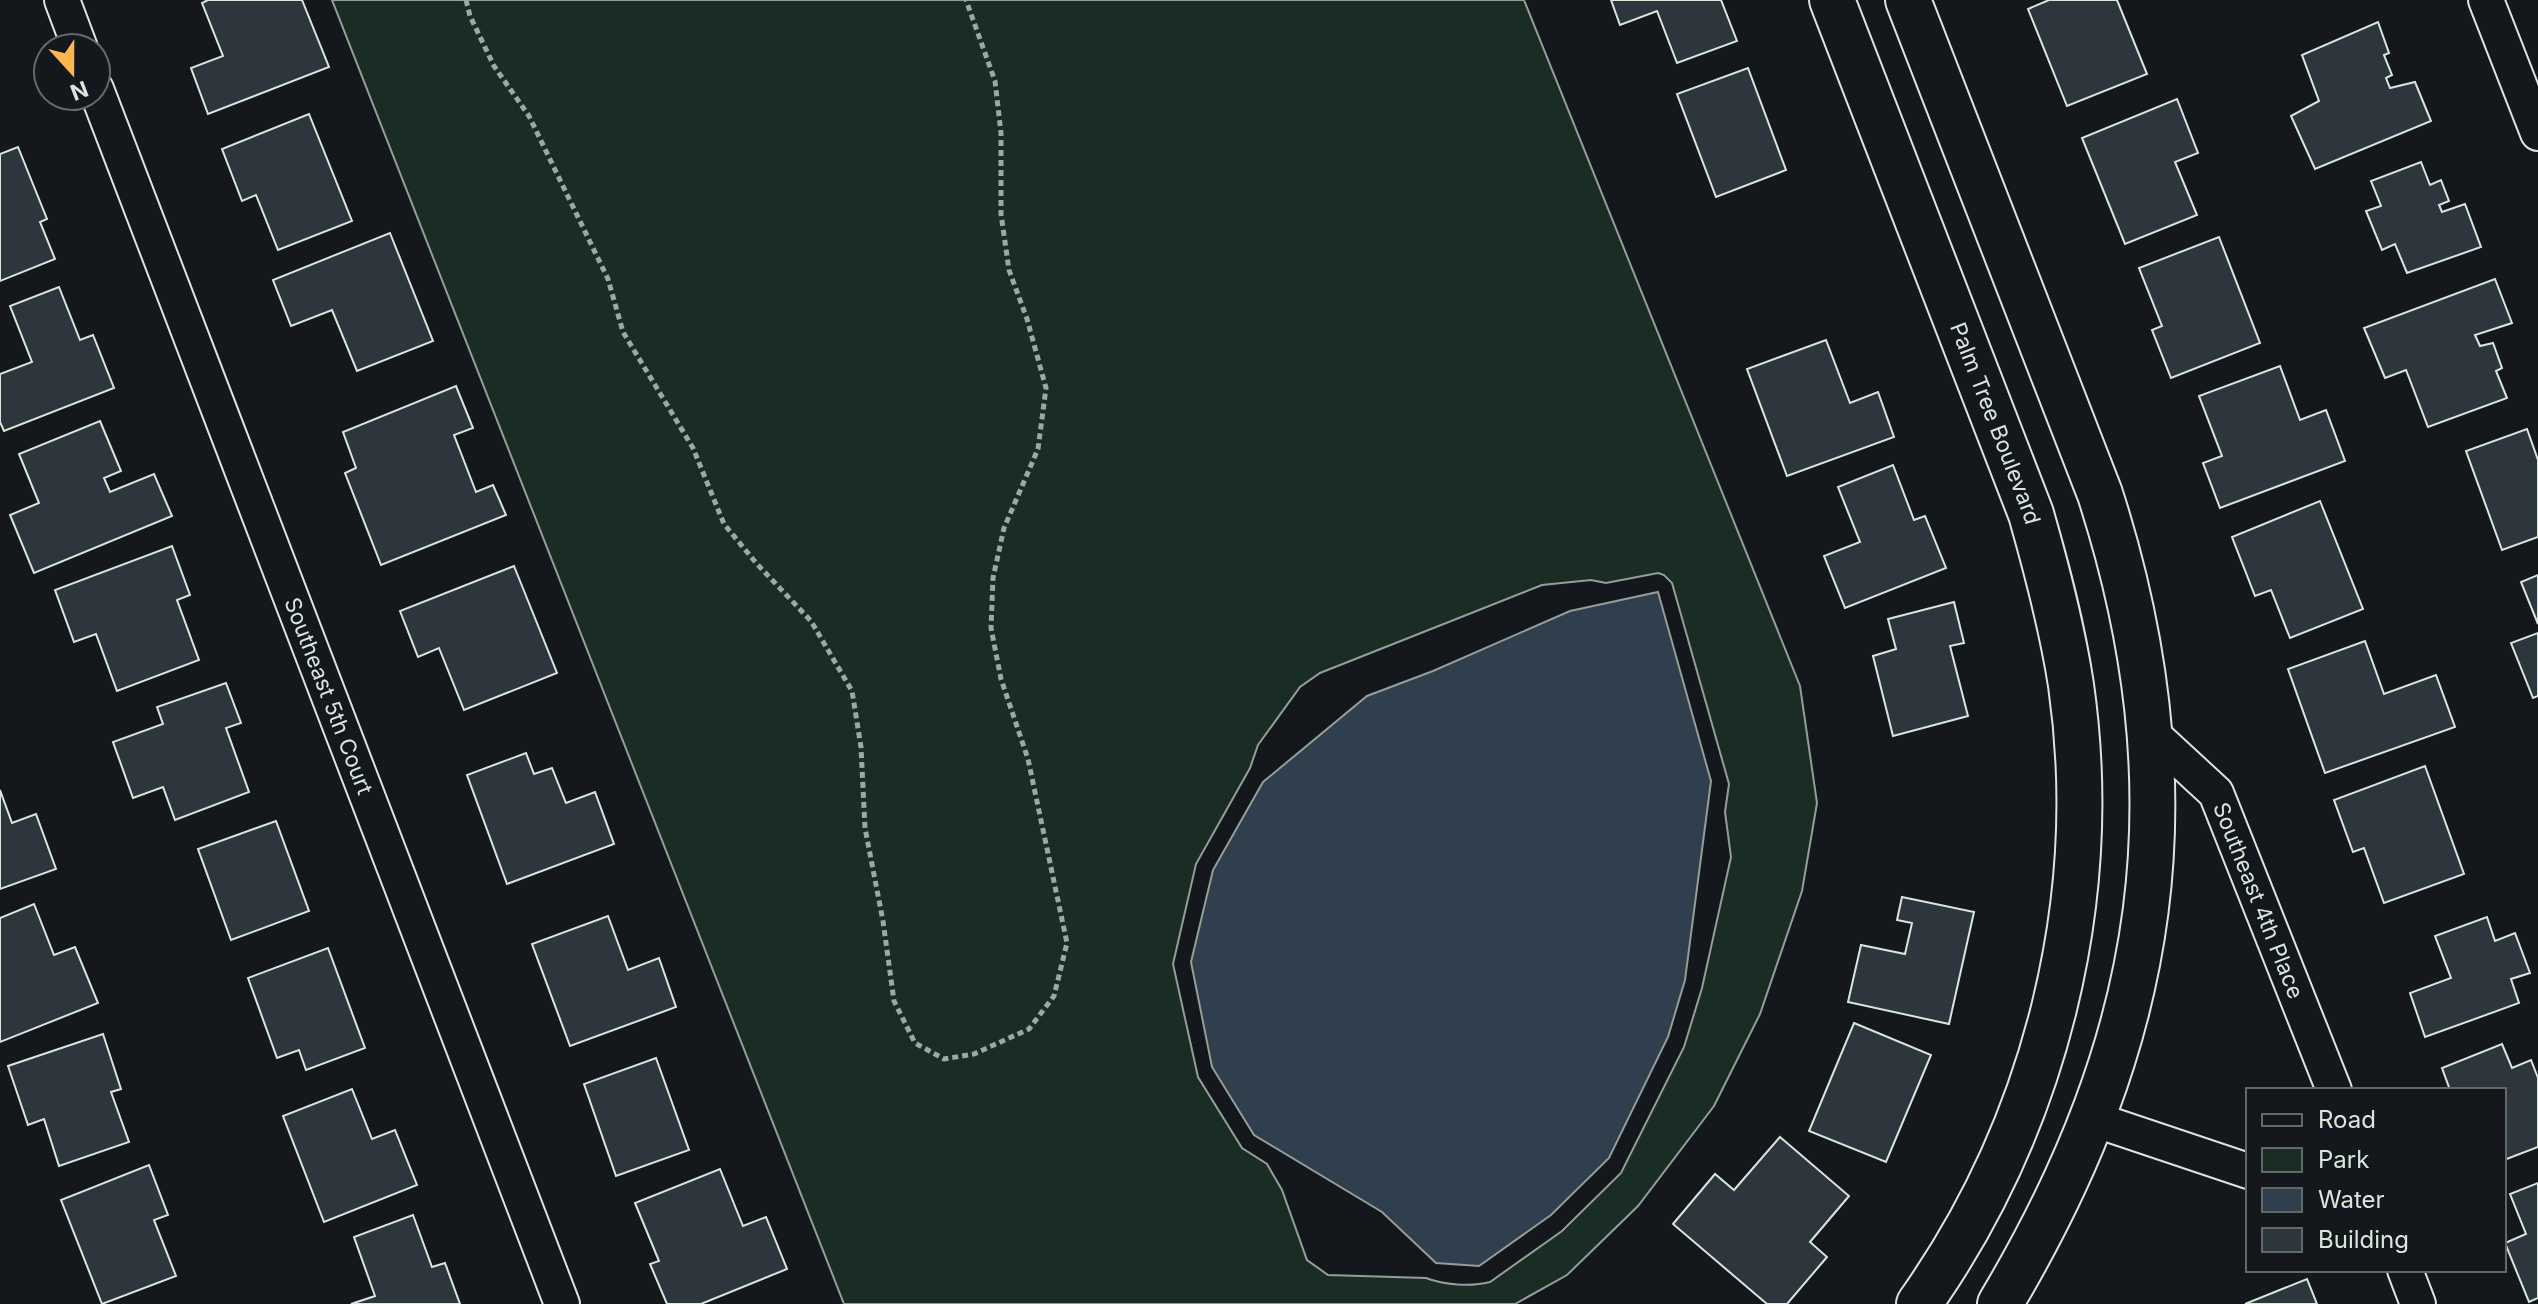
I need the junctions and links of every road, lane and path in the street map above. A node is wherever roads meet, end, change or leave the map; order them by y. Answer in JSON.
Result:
{"nodes":[{"id":1,"x":62,"y":0,"type":"edge"},
{"id":2,"x":466,"y":0,"type":"edge"},
{"id":3,"x":966,"y":0,"type":"edge"},
{"id":4,"x":1832,"y":0,"type":"edge"},
{"id":5,"x":1908,"y":0,"type":"edge"},
{"id":6,"x":2486,"y":0,"type":"edge"},
{"id":7,"x":74,"y":32,"type":"edge"},
{"id":8,"x":105,"y":112,"type":"edge"},
{"id":9,"x":2538,"y":133,"type":"edge"},
{"id":10,"x":2151,"y":733,"type":"junction"},
{"id":11,"x":2333,"y":1088,"type":"edge"},
{"id":12,"x":2093,"y":1119,"type":"junction"},
{"id":13,"x":2246,"y":1170,"type":"edge"},
{"id":14,"x":2406,"y":1272,"type":"edge"},
{"id":15,"x":562,"y":1304,"type":"edge"},
{"id":16,"x":1919,"y":1304,"type":"edge"},
{"id":17,"x":2000,"y":1304,"type":"edge"},
{"id":18,"x":2418,"y":1304,"type":"edge"}],
"edges":[{"from":1,"to":7,"type":"street"},
{"from":2,"to":3,"type":"path"},
{"from":4,"to":16,"type":"street","name":"Palm Tree Boulevard"},
{"from":5,"to":10,"type":"street"},
{"from":6,"to":9,"type":"street"},
{"from":8,"to":15,"type":"street","name":"Southeast 5th Court"},
{"from":10,"to":11,"type":"street","name":"Southeast 4th Place"},
{"from":10,"to":12,"type":"street"},
{"from":12,"to":13,"type":"street"},
{"from":12,"to":17,"type":"street"},
{"from":14,"to":18,"type":"street"}]}
